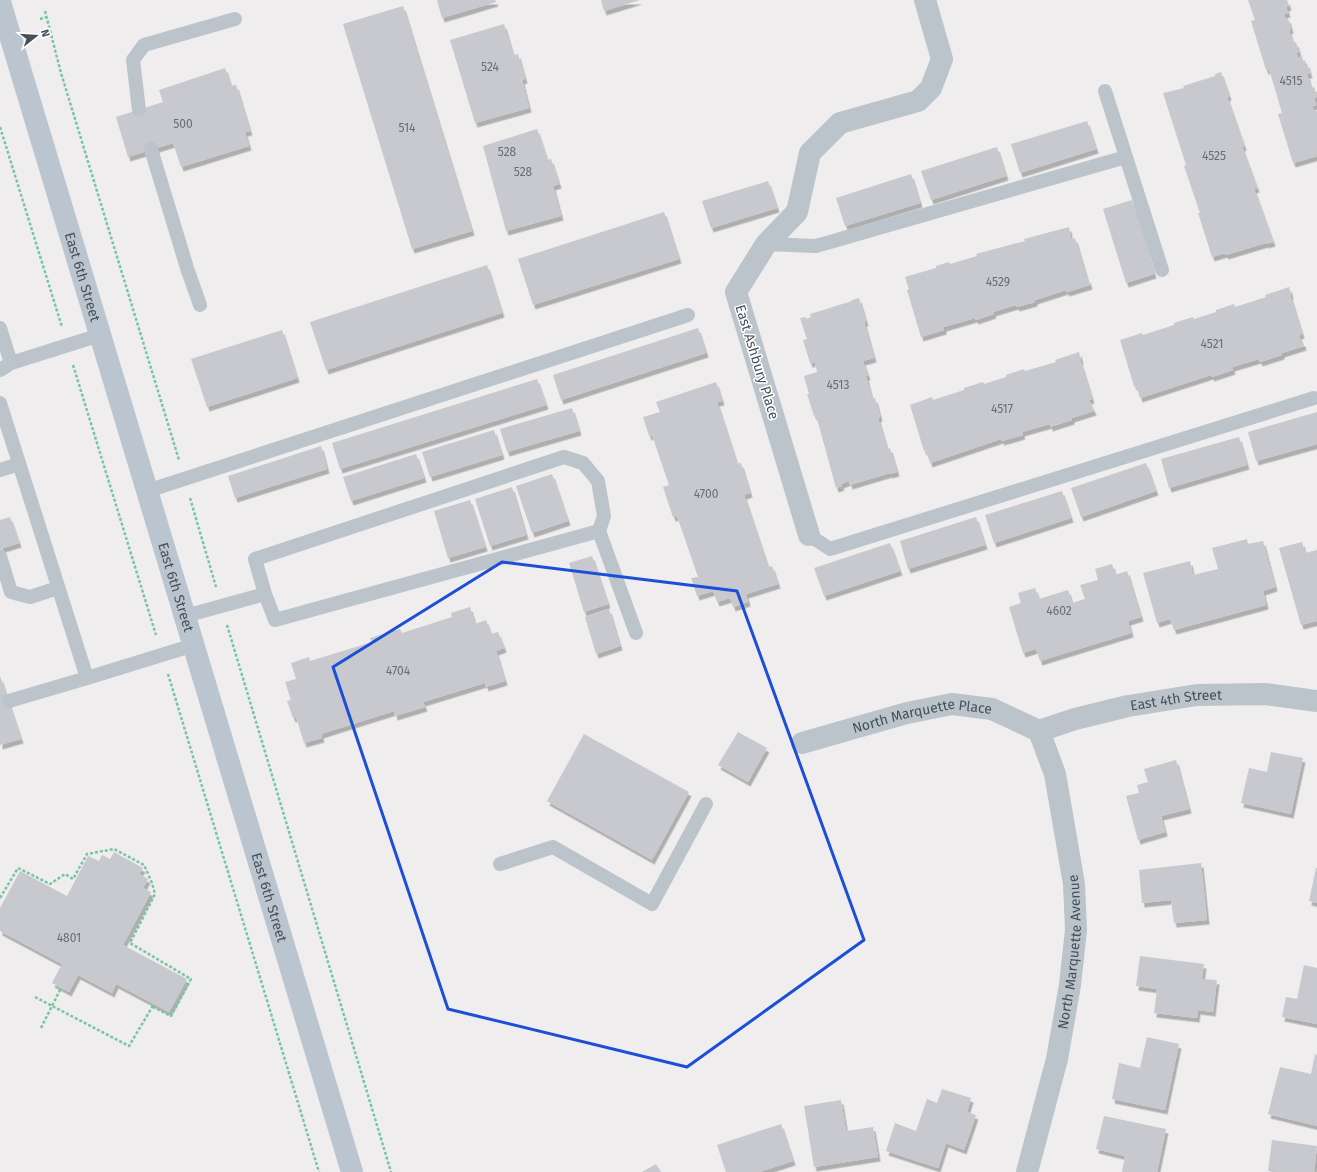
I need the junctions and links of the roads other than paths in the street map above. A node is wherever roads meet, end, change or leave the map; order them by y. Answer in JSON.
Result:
{"nodes":[{"id":1,"x":925,"y":0,"type":"edge"},
{"id":2,"x":0,"y":2,"type":"edge"},
{"id":3,"x":235,"y":19,"type":"dead end"},
{"id":4,"x":1105,"y":91,"type":"dead end"},
{"id":5,"x":139,"y":110,"type":"dead end"},
{"id":6,"x":151,"y":149,"type":"dead end"},
{"id":7,"x":1126,"y":157,"type":"junction"},
{"id":8,"x":766,"y":244,"type":"junction"},
{"id":9,"x":1162,"y":270,"type":"dead end"},
{"id":10,"x":200,"y":305,"type":"dead end"},
{"id":11,"x":688,"y":314,"type":"dead end"},
{"id":12,"x":0,"y":327,"type":"edge"},
{"id":13,"x":100,"y":335,"type":"junction"},
{"id":14,"x":5,"y":366,"type":"edge"},
{"id":15,"x":1314,"y":398,"type":"dead end"},
{"id":16,"x":0,"y":403,"type":"edge"},
{"id":17,"x":19,"y":464,"type":"junction"},
{"id":18,"x":0,"y":470,"type":"edge"},
{"id":19,"x":147,"y":490,"type":"junction"},
{"id":20,"x":599,"y":531,"type":"junction"},
{"id":21,"x":809,"y":535,"type":"joint"},
{"id":22,"x":0,"y":556,"type":"edge"},
{"id":23,"x":58,"y":588,"type":"junction"},
{"id":24,"x":265,"y":594,"type":"junction"},
{"id":25,"x":185,"y":616,"type":"junction"},
{"id":26,"x":636,"y":633,"type":"dead end"},
{"id":27,"x":194,"y":646,"type":"junction"},
{"id":28,"x":87,"y":678,"type":"junction"},
{"id":29,"x":8,"y":701,"type":"dead end"},
{"id":30,"x":1317,"y":701,"type":"edge"},
{"id":31,"x":1039,"y":731,"type":"junction"},
{"id":32,"x":802,"y":743,"type":"dead end"},
{"id":33,"x":706,"y":804,"type":"dead end"},
{"id":34,"x":500,"y":864,"type":"dead end"},
{"id":35,"x":352,"y":1172,"type":"edge"},
{"id":36,"x":1027,"y":1172,"type":"edge"}],
"edges":[{"from":1,"to":8,"type":"street","name":"East Ashbury Place"},
{"from":2,"to":13,"type":"main road","name":"East 6th Street"},
{"from":3,"to":5,"type":"lane"},
{"from":4,"to":7,"type":"lane"},
{"from":6,"to":10,"type":"lane"},
{"from":7,"to":8,"type":"lane"},
{"from":7,"to":9,"type":"lane"},
{"from":8,"to":21,"type":"street","name":"East Ashbury Place"},
{"from":11,"to":19,"type":"lane"},
{"from":12,"to":14,"type":"lane"},
{"from":13,"to":14,"type":"lane"},
{"from":13,"to":19,"type":"main road","name":"East 6th Street"},
{"from":15,"to":21,"type":"lane"},
{"from":16,"to":17,"type":"lane"},
{"from":17,"to":18,"type":"lane"},
{"from":17,"to":23,"type":"lane"},
{"from":19,"to":25,"type":"main road","name":"East 6th Street"},
{"from":20,"to":24,"type":"lane"},
{"from":20,"to":24,"type":"lane"},
{"from":20,"to":26,"type":"lane"},
{"from":22,"to":23,"type":"lane"},
{"from":23,"to":28,"type":"lane"},
{"from":24,"to":25,"type":"lane"},
{"from":25,"to":27,"type":"main road","name":"East 6th Street"},
{"from":27,"to":28,"type":"lane"},
{"from":27,"to":35,"type":"main road","name":"East 6th Street"},
{"from":28,"to":29,"type":"lane"},
{"from":30,"to":31,"type":"street","name":"East 4th Street"},
{"from":31,"to":32,"type":"street","name":"North Marquette Place"},
{"from":31,"to":36,"type":"street","name":"North Marquette Avenue"},
{"from":33,"to":34,"type":"lane"}]}
